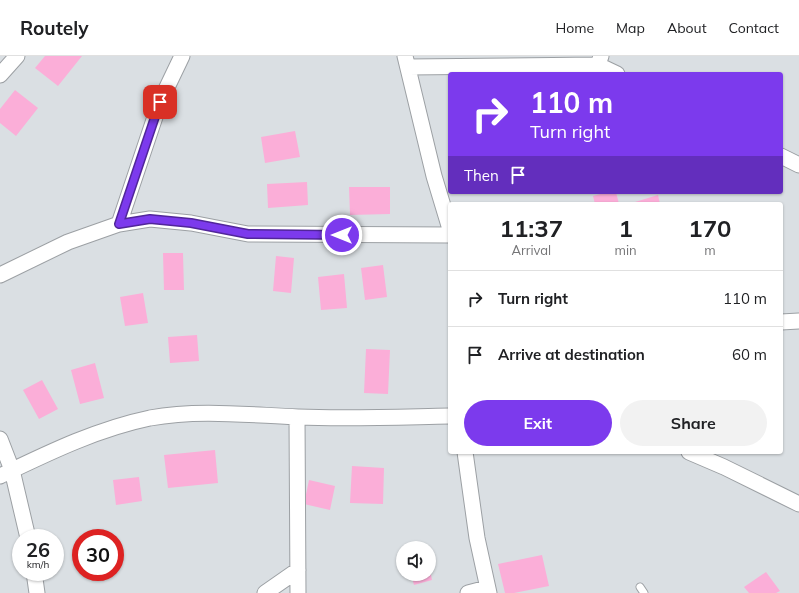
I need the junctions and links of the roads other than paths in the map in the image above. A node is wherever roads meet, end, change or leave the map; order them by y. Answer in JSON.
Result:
{"nodes":[{"id":1,"x":17,"y":56,"type":"edge"},
{"id":2,"x":182,"y":56,"type":"edge"},
{"id":3,"x":600,"y":60,"type":"edge"},
{"id":4,"x":407,"y":61,"type":"edge"},
{"id":5,"x":615,"y":72,"type":"edge"},
{"id":6,"x":0,"y":75,"type":"edge"},
{"id":7,"x":783,"y":157,"type":"edge"},
{"id":8,"x":799,"y":165,"type":"edge"},
{"id":9,"x":448,"y":222,"type":"edge"},
{"id":10,"x":119,"y":224,"type":"junction"},
{"id":11,"x":448,"y":236,"type":"edge"},
{"id":12,"x":0,"y":276,"type":"edge"},
{"id":13,"x":799,"y":321,"type":"edge"},
{"id":14,"x":783,"y":322,"type":"edge"},
{"id":15,"x":448,"y":416,"type":"edge"},
{"id":16,"x":297,"y":417,"type":"junction"},
{"id":17,"x":0,"y":439,"type":"edge"},
{"id":18,"x":465,"y":454,"type":"edge"},
{"id":19,"x":694,"y":454,"type":"edge"},
{"id":20,"x":6,"y":473,"type":"edge"},
{"id":21,"x":799,"y":504,"type":"edge"},
{"id":22,"x":25,"y":529,"type":"edge"},
{"id":23,"x":298,"y":570,"type":"junction"},
{"id":24,"x":35,"y":581,"type":"edge"},
{"id":25,"x":488,"y":591,"type":"edge"},
{"id":26,"x":37,"y":593,"type":"edge"},
{"id":27,"x":264,"y":593,"type":"edge"},
{"id":28,"x":298,"y":593,"type":"edge"},
{"id":29,"x":468,"y":593,"type":"edge"}],
"edges":[{"from":1,"to":6,"type":"street"},
{"from":2,"to":10,"type":"street"},
{"from":3,"to":4,"type":"street"},
{"from":3,"to":5,"type":"street"},
{"from":4,"to":9,"type":"street"},
{"from":7,"to":8,"type":"street"},
{"from":10,"to":11,"type":"street"},
{"from":10,"to":12,"type":"street"},
{"from":13,"to":14,"type":"street"},
{"from":15,"to":16,"type":"street"},
{"from":16,"to":20,"type":"street"},
{"from":16,"to":23,"type":"street"},
{"from":17,"to":20,"type":"street"},
{"from":18,"to":25,"type":"street"},
{"from":19,"to":21,"type":"street"},
{"from":20,"to":22,"type":"street"},
{"from":23,"to":27,"type":"street"},
{"from":23,"to":28,"type":"street"},
{"from":24,"to":26,"type":"street"},
{"from":25,"to":29,"type":"street"}]}
